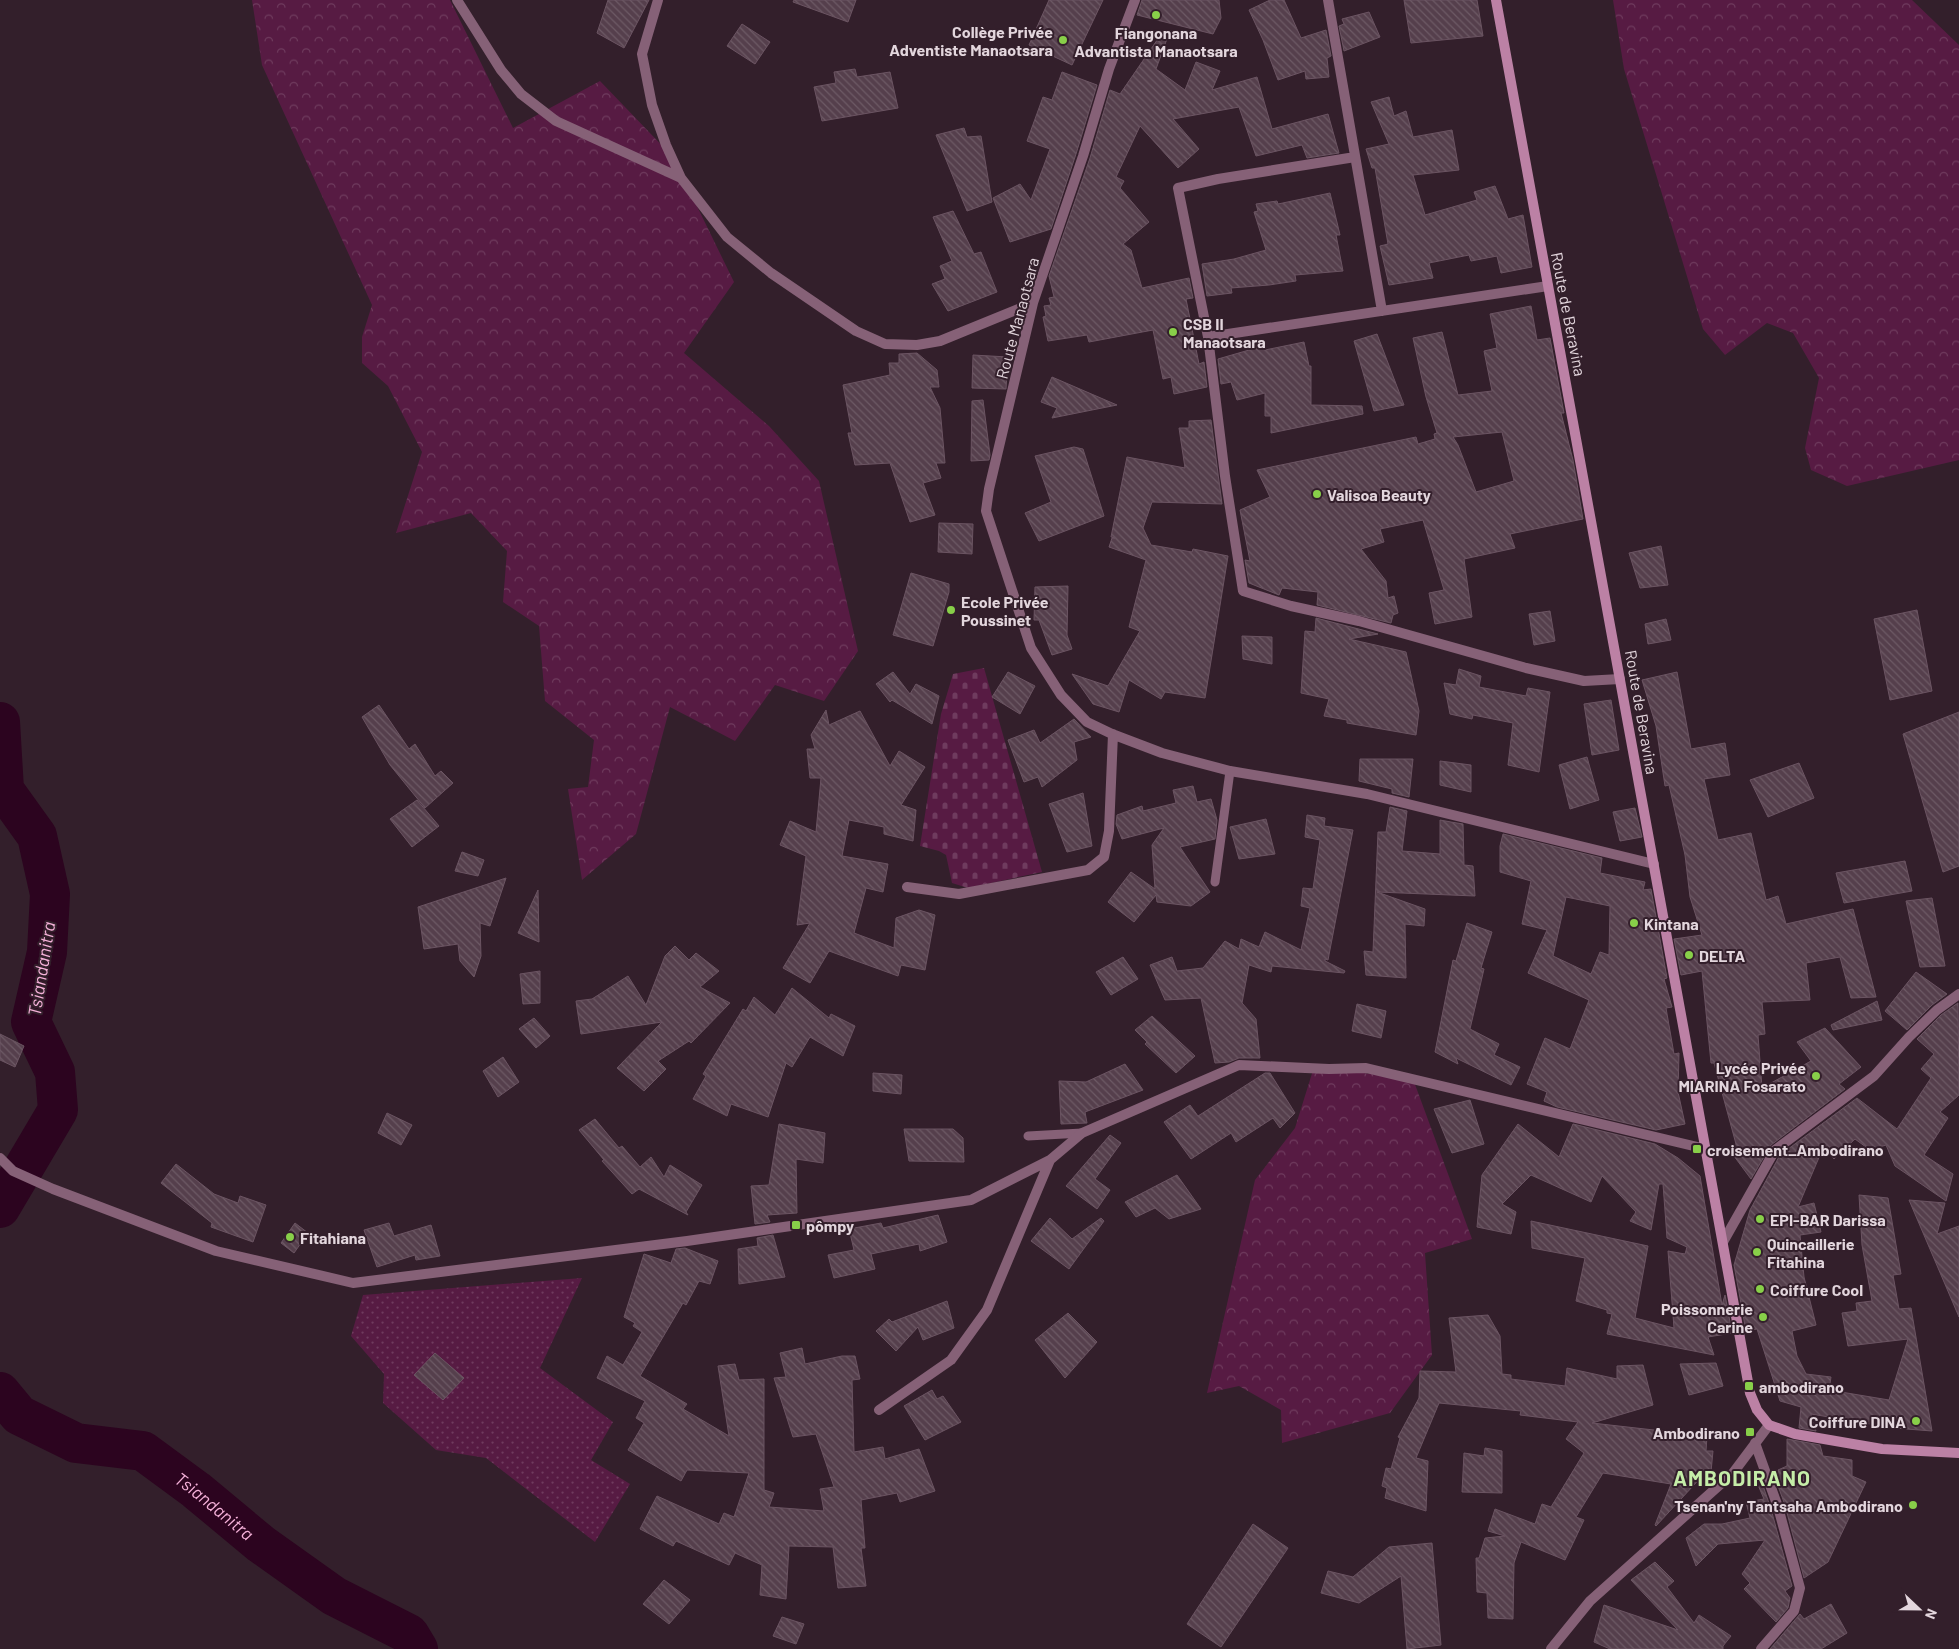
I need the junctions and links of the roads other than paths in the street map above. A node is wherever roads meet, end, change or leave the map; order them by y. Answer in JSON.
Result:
{"nodes":[{"id":1,"x":456,"y":0,"type":"edge"},
{"id":2,"x":658,"y":0,"type":"edge"},
{"id":3,"x":1135,"y":0,"type":"edge"},
{"id":4,"x":1328,"y":0,"type":"edge"},
{"id":5,"x":1496,"y":0,"type":"edge"},
{"id":6,"x":1355,"y":157,"type":"junction"},
{"id":7,"x":681,"y":178,"type":"junction"},
{"id":8,"x":1548,"y":286,"type":"junction"},
{"id":9,"x":1033,"y":303,"type":"junction"},
{"id":10,"x":1382,"y":311,"type":"junction"},
{"id":11,"x":1208,"y":337,"type":"junction"},
{"id":12,"x":1620,"y":679,"type":"junction"},
{"id":13,"x":1113,"y":734,"type":"junction"},
{"id":14,"x":1230,"y":771,"type":"junction"},
{"id":15,"x":1654,"y":864,"type":"junction"},
{"id":16,"x":1215,"y":882,"type":"dead end"},
{"id":17,"x":907,"y":886,"type":"dead end"},
{"id":18,"x":1959,"y":994,"type":"edge"},
{"id":19,"x":1082,"y":1133,"type":"junction"},
{"id":20,"x":1028,"y":1136,"type":"dead end"},
{"id":21,"x":1706,"y":1149,"type":"junction"},
{"id":22,"x":0,"y":1158,"type":"edge"},
{"id":23,"x":1050,"y":1160,"type":"junction"},
{"id":24,"x":1723,"y":1242,"type":"junction"},
{"id":25,"x":879,"y":1410,"type":"dead end"},
{"id":26,"x":1769,"y":1424,"type":"junction"},
{"id":27,"x":1755,"y":1443,"type":"junction"},
{"id":28,"x":1959,"y":1453,"type":"edge"},
{"id":29,"x":1550,"y":1649,"type":"edge"},
{"id":30,"x":1761,"y":1649,"type":"edge"}],
"edges":[{"from":1,"to":7,"type":"street"},
{"from":2,"to":7,"type":"street"},
{"from":3,"to":9,"type":"street","name":"Route Manaotsara"},
{"from":4,"to":6,"type":"street"},
{"from":5,"to":8,"type":"street","name":"Route de Beravina"},
{"from":6,"to":10,"type":"street"},
{"from":6,"to":11,"type":"street"},
{"from":7,"to":9,"type":"street"},
{"from":8,"to":10,"type":"street"},
{"from":8,"to":12,"type":"street","name":"Route de Beravina"},
{"from":9,"to":13,"type":"street","name":"Route Manaotsara"},
{"from":10,"to":11,"type":"street"},
{"from":11,"to":12,"type":"street"},
{"from":12,"to":15,"type":"street","name":"Route de Beravina"},
{"from":13,"to":14,"type":"street","name":"Route Manaotsara"},
{"from":13,"to":17,"type":"street"},
{"from":14,"to":15,"type":"street","name":"Route Manaotsara"},
{"from":14,"to":16,"type":"lane"},
{"from":15,"to":21,"type":"street","name":"Route de Beravina"},
{"from":18,"to":24,"type":"street"},
{"from":19,"to":20,"type":"lane"},
{"from":19,"to":21,"type":"street"},
{"from":19,"to":23,"type":"street"},
{"from":21,"to":24,"type":"street","name":"Route de Beravina"},
{"from":22,"to":23,"type":"street"},
{"from":23,"to":25,"type":"street"},
{"from":24,"to":26,"type":"street","name":"Route de Beravina"},
{"from":26,"to":27,"type":"street"},
{"from":26,"to":28,"type":"street"},
{"from":27,"to":29,"type":"street"},
{"from":27,"to":30,"type":"street"}]}
